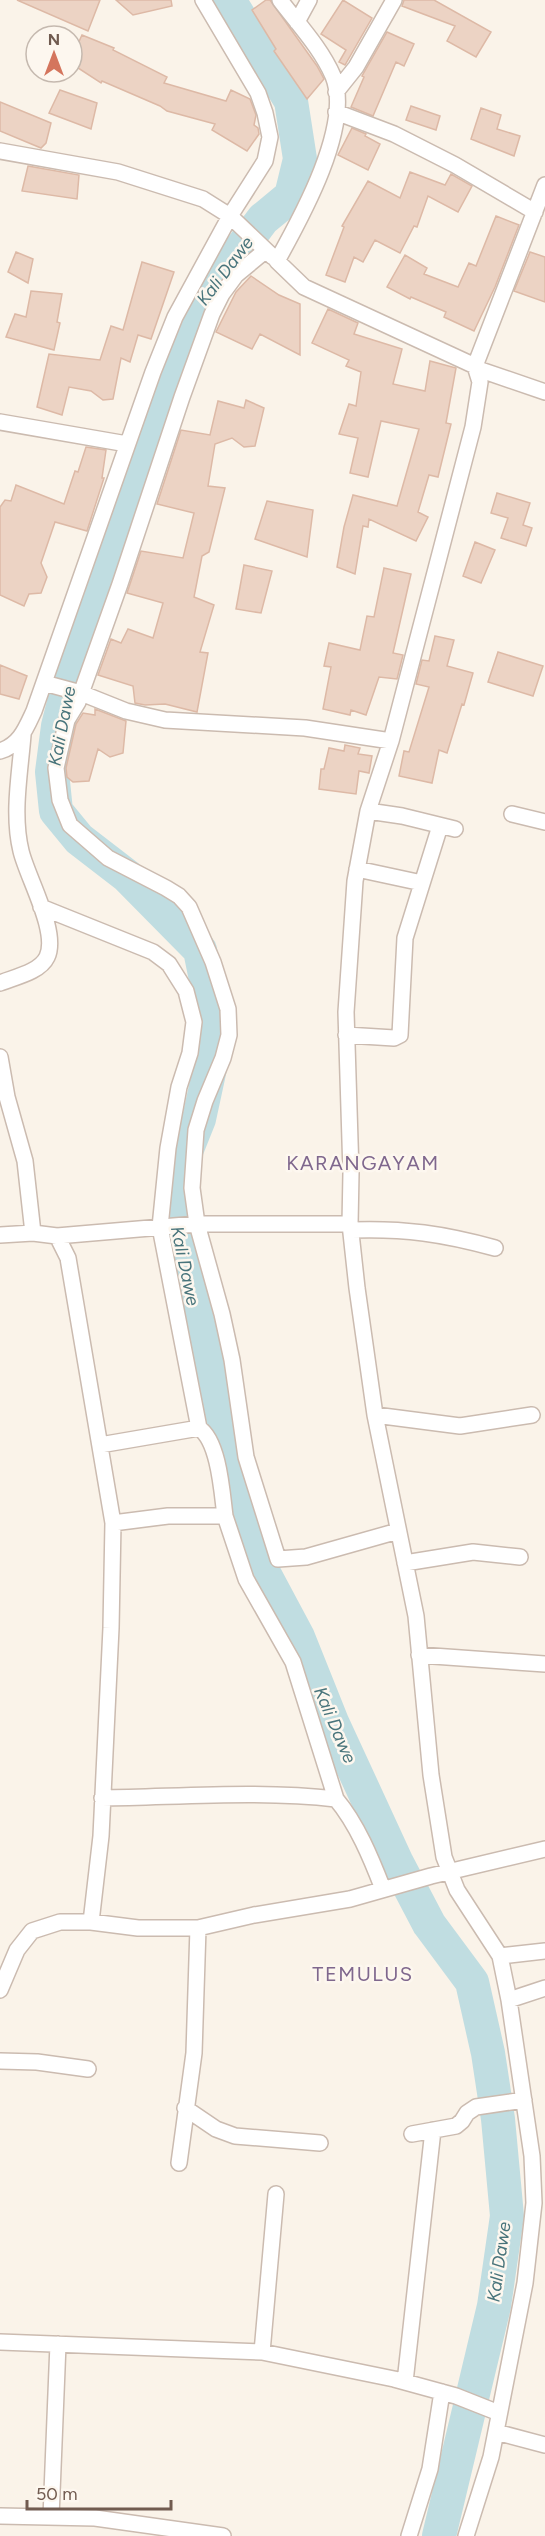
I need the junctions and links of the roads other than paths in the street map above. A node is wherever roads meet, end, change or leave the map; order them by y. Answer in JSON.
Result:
{"nodes":[{"id":1,"x":203,"y":0,"type":"edge"},
{"id":2,"x":280,"y":0,"type":"edge"},
{"id":3,"x":309,"y":0,"type":"edge"},
{"id":4,"x":394,"y":0,"type":"edge"},
{"id":5,"x":297,"y":22,"type":"junction"},
{"id":6,"x":336,"y":92,"type":"junction"},
{"id":7,"x":336,"y":112,"type":"junction"},
{"id":8,"x":0,"y":151,"type":"edge"},
{"id":9,"x":545,"y":185,"type":"edge"},
{"id":10,"x":535,"y":212,"type":"junction"},
{"id":11,"x":234,"y":220,"type":"junction"},
{"id":12,"x":262,"y":248,"type":"junction"},
{"id":13,"x":277,"y":261,"type":"junction"},
{"id":14,"x":476,"y":368,"type":"junction"},
{"id":15,"x":545,"y":392,"type":"edge"},
{"id":16,"x":0,"y":422,"type":"edge"},
{"id":17,"x":127,"y":444,"type":"junction"},
{"id":18,"x":64,"y":688,"type":"junction"},
{"id":19,"x":23,"y":735,"type":"junction"},
{"id":20,"x":391,"y":741,"type":"junction"},
{"id":21,"x":0,"y":751,"type":"edge"},
{"id":22,"x":368,"y":811,"type":"junction"},
{"id":23,"x":512,"y":814,"type":"dead end"},
{"id":24,"x":545,"y":822,"type":"edge"},
{"id":25,"x":357,"y":869,"type":"junction"},
{"id":26,"x":422,"y":883,"type":"junction"},
{"id":27,"x":41,"y":907,"type":"junction"},
{"id":28,"x":0,"y":983,"type":"edge"},
{"id":29,"x":346,"y":1035,"type":"junction"},
{"id":30,"x":0,"y":1057,"type":"edge"},
{"id":31,"x":190,"y":1225,"type":"junction"},
{"id":32,"x":162,"y":1227,"type":"junction"},
{"id":33,"x":350,"y":1227,"type":"junction"},
{"id":34,"x":33,"y":1233,"type":"junction"},
{"id":35,"x":0,"y":1235,"type":"edge"},
{"id":36,"x":57,"y":1236,"type":"junction"},
{"id":37,"x":495,"y":1248,"type":"dead end"},
{"id":38,"x":532,"y":1414,"type":"dead end"},
{"id":39,"x":375,"y":1415,"type":"junction"},
{"id":40,"x":199,"y":1428,"type":"junction"},
{"id":41,"x":100,"y":1445,"type":"junction"},
{"id":42,"x":225,"y":1516,"type":"junction"},
{"id":43,"x":113,"y":1523,"type":"junction"},
{"id":44,"x":398,"y":1531,"type":"junction"},
{"id":45,"x":520,"y":1557,"type":"dead end"},
{"id":46,"x":405,"y":1563,"type":"junction"},
{"id":47,"x":419,"y":1655,"type":"junction"},
{"id":48,"x":545,"y":1664,"type":"edge"},
{"id":49,"x":102,"y":1798,"type":"junction"},
{"id":50,"x":336,"y":1799,"type":"junction"},
{"id":51,"x":545,"y":1849,"type":"edge"},
{"id":52,"x":448,"y":1872,"type":"junction"},
{"id":53,"x":389,"y":1887,"type":"junction"},
{"id":54,"x":91,"y":1922,"type":"junction"},
{"id":55,"x":198,"y":1928,"type":"junction"},
{"id":56,"x":545,"y":1951,"type":"edge"},
{"id":57,"x":500,"y":1956,"type":"junction"},
{"id":58,"x":545,"y":1988,"type":"edge"},
{"id":59,"x":0,"y":1990,"type":"edge"},
{"id":60,"x":509,"y":2000,"type":"junction"},
{"id":61,"x":0,"y":2061,"type":"edge"},
{"id":62,"x":88,"y":2069,"type":"dead end"},
{"id":63,"x":524,"y":2100,"type":"junction"},
{"id":64,"x":185,"y":2109,"type":"junction"},
{"id":65,"x":433,"y":2130,"type":"junction"},
{"id":66,"x":412,"y":2134,"type":"dead end"},
{"id":67,"x":320,"y":2143,"type":"dead end"},
{"id":68,"x":179,"y":2163,"type":"dead end"},
{"id":69,"x":539,"y":2174,"type":"edge"},
{"id":70,"x":276,"y":2194,"type":"dead end"},
{"id":71,"x":0,"y":2342,"type":"edge"},
{"id":72,"x":58,"y":2344,"type":"junction"},
{"id":73,"x":262,"y":2352,"type":"junction"},
{"id":74,"x":405,"y":2382,"type":"junction"},
{"id":75,"x":449,"y":2394,"type":"junction"},
{"id":76,"x":495,"y":2411,"type":"junction"},
{"id":77,"x":496,"y":2432,"type":"junction"},
{"id":78,"x":545,"y":2445,"type":"edge"},
{"id":79,"x":0,"y":2516,"type":"edge"},
{"id":80,"x":51,"y":2517,"type":"junction"},
{"id":81,"x":223,"y":2536,"type":"edge"},
{"id":82,"x":409,"y":2536,"type":"edge"},
{"id":83,"x":466,"y":2536,"type":"edge"}],
"edges":[{"from":1,"to":11,"type":"street"},
{"from":2,"to":5,"type":"street"},
{"from":3,"to":5,"type":"street"},
{"from":4,"to":6,"type":"street"},
{"from":5,"to":6,"type":"street"},
{"from":6,"to":7,"type":"street"},
{"from":7,"to":10,"type":"street"},
{"from":7,"to":13,"type":"street"},
{"from":8,"to":11,"type":"street"},
{"from":9,"to":10,"type":"street"},
{"from":10,"to":14,"type":"street"},
{"from":11,"to":12,"type":"street"},
{"from":11,"to":17,"type":"street"},
{"from":12,"to":13,"type":"street"},
{"from":12,"to":18,"type":"street"},
{"from":13,"to":14,"type":"street"},
{"from":14,"to":15,"type":"street"},
{"from":14,"to":20,"type":"street"},
{"from":16,"to":17,"type":"street"},
{"from":17,"to":18,"type":"street"},
{"from":18,"to":19,"type":"street"},
{"from":18,"to":20,"type":"street"},
{"from":18,"to":31,"type":"street"},
{"from":19,"to":21,"type":"street"},
{"from":19,"to":27,"type":"street"},
{"from":20,"to":22,"type":"street"},
{"from":22,"to":25,"type":"street"},
{"from":22,"to":26,"type":"street"},
{"from":23,"to":24,"type":"street"},
{"from":25,"to":26,"type":"street"},
{"from":25,"to":29,"type":"street"},
{"from":26,"to":29,"type":"street"},
{"from":27,"to":28,"type":"street"},
{"from":27,"to":32,"type":"street"},
{"from":29,"to":33,"type":"street"},
{"from":30,"to":34,"type":"street"},
{"from":31,"to":32,"type":"street"},
{"from":31,"to":33,"type":"street"},
{"from":31,"to":44,"type":"street"},
{"from":32,"to":36,"type":"street"},
{"from":32,"to":40,"type":"street"},
{"from":33,"to":37,"type":"street"},
{"from":33,"to":39,"type":"street"},
{"from":34,"to":35,"type":"street"},
{"from":34,"to":36,"type":"street"},
{"from":36,"to":41,"type":"street"},
{"from":38,"to":39,"type":"street"},
{"from":39,"to":44,"type":"street"},
{"from":40,"to":41,"type":"street"},
{"from":40,"to":42,"type":"street"},
{"from":41,"to":43,"type":"street"},
{"from":42,"to":43,"type":"street"},
{"from":42,"to":50,"type":"street"},
{"from":43,"to":49,"type":"street"},
{"from":44,"to":46,"type":"street"},
{"from":45,"to":46,"type":"street"},
{"from":46,"to":47,"type":"street"},
{"from":47,"to":48,"type":"street"},
{"from":47,"to":52,"type":"street"},
{"from":49,"to":50,"type":"street"},
{"from":49,"to":54,"type":"street"},
{"from":50,"to":53,"type":"street"},
{"from":51,"to":52,"type":"street"},
{"from":52,"to":53,"type":"street"},
{"from":52,"to":57,"type":"street"},
{"from":53,"to":55,"type":"street"},
{"from":54,"to":55,"type":"street"},
{"from":54,"to":59,"type":"street"},
{"from":55,"to":64,"type":"street"},
{"from":56,"to":57,"type":"street"},
{"from":57,"to":60,"type":"street"},
{"from":58,"to":60,"type":"street"},
{"from":60,"to":63,"type":"street"},
{"from":61,"to":62,"type":"street"},
{"from":63,"to":65,"type":"street"},
{"from":63,"to":69,"type":"street"},
{"from":64,"to":67,"type":"street"},
{"from":64,"to":68,"type":"street"},
{"from":65,"to":66,"type":"street"},
{"from":65,"to":74,"type":"street"},
{"from":69,"to":76,"type":"street"},
{"from":70,"to":73,"type":"street"},
{"from":71,"to":72,"type":"street"},
{"from":72,"to":73,"type":"street"},
{"from":72,"to":80,"type":"street"},
{"from":73,"to":74,"type":"street"},
{"from":74,"to":75,"type":"street"},
{"from":75,"to":76,"type":"street"},
{"from":75,"to":82,"type":"street"},
{"from":76,"to":77,"type":"street"},
{"from":77,"to":78,"type":"street"},
{"from":77,"to":83,"type":"street"},
{"from":79,"to":80,"type":"street"},
{"from":80,"to":81,"type":"street"}]}
